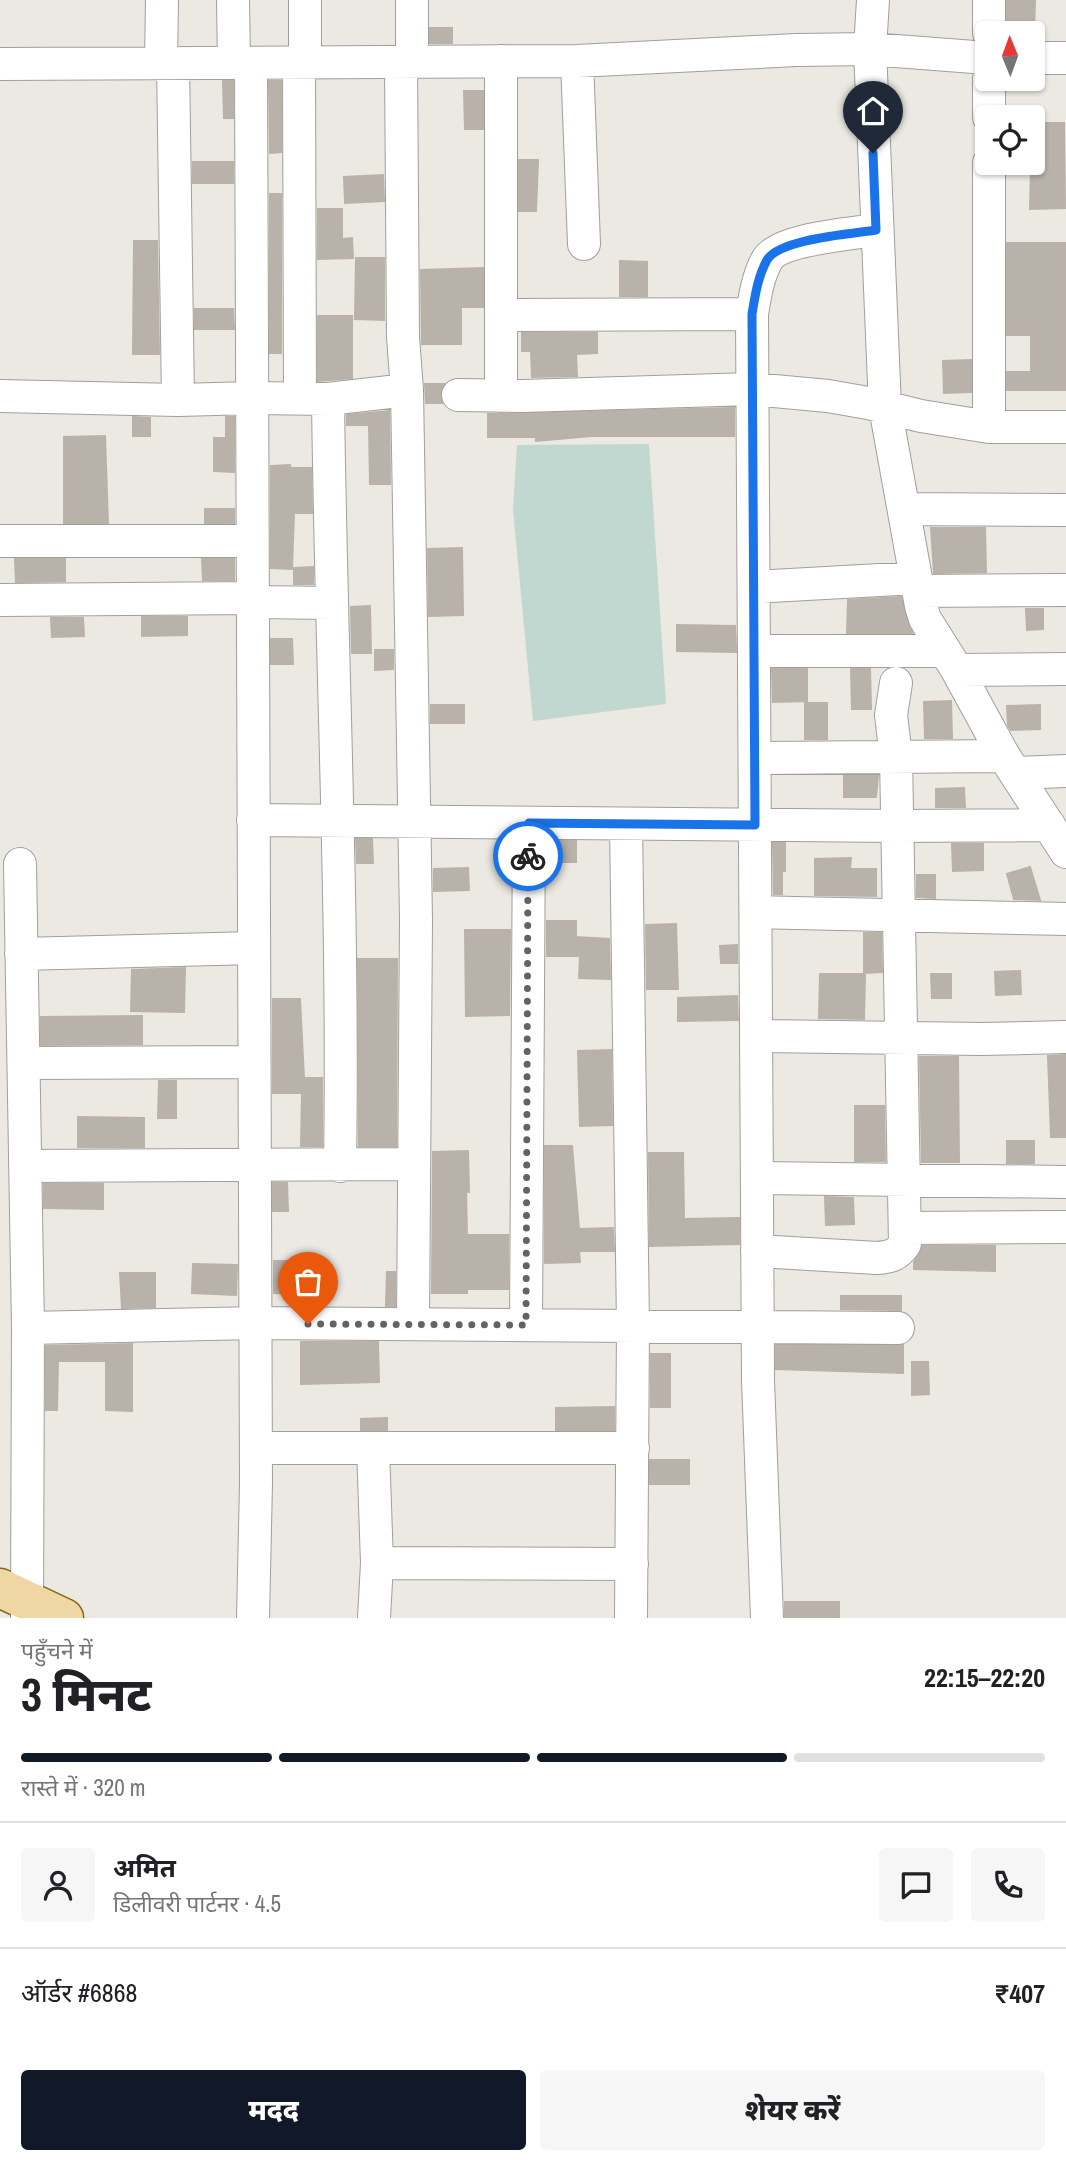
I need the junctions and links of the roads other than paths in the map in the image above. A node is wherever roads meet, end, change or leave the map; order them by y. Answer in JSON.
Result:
{"nodes":[{"id":1,"x":162,"y":0,"type":"edge"},
{"id":2,"x":233,"y":0,"type":"edge"},
{"id":3,"x":305,"y":0,"type":"edge"},
{"id":4,"x":412,"y":0,"type":"edge"},
{"id":5,"x":873,"y":0,"type":"edge"},
{"id":6,"x":989,"y":0,"type":"edge"},
{"id":7,"x":989,"y":21,"type":"edge"},
{"id":8,"x":870,"y":49,"type":"junction"},
{"id":9,"x":975,"y":57,"type":"edge"},
{"id":10,"x":1045,"y":58,"type":"edge"},
{"id":11,"x":1066,"y":58,"type":"edge"},
{"id":12,"x":501,"y":61,"type":"junction"},
{"id":13,"x":577,"y":61,"type":"junction"},
{"id":14,"x":302,"y":62,"type":"junction"},
{"id":15,"x":407,"y":62,"type":"junction"},
{"id":16,"x":167,"y":63,"type":"junction"},
{"id":17,"x":243,"y":63,"type":"junction"},
{"id":18,"x":0,"y":64,"type":"edge"},
{"id":19,"x":989,"y":175,"type":"edge"},
{"id":20,"x":876,"y":230,"type":"junction"},
{"id":21,"x":584,"y":244,"type":"dead end"},
{"id":22,"x":752,"y":314,"type":"junction"},
{"id":23,"x":501,"y":315,"type":"junction"},
{"id":24,"x":752,"y":389,"type":"junction"},
{"id":25,"x":407,"y":390,"type":"junction"},
{"id":26,"x":458,"y":394,"type":"dead end"},
{"id":27,"x":0,"y":396,"type":"edge"},
{"id":28,"x":501,"y":396,"type":"junction"},
{"id":29,"x":252,"y":398,"type":"junction"},
{"id":30,"x":314,"y":398,"type":"junction"},
{"id":31,"x":178,"y":400,"type":"junction"},
{"id":32,"x":885,"y":407,"type":"junction"},
{"id":33,"x":989,"y":427,"type":"junction"},
{"id":34,"x":1066,"y":427,"type":"edge"},
{"id":35,"x":904,"y":509,"type":"junction"},
{"id":36,"x":1066,"y":510,"type":"edge"},
{"id":37,"x":0,"y":541,"type":"edge"},
{"id":38,"x":252,"y":541,"type":"junction"},
{"id":39,"x":917,"y":584,"type":"junction"},
{"id":40,"x":754,"y":587,"type":"junction"},
{"id":41,"x":1066,"y":590,"type":"edge"},
{"id":42,"x":0,"y":600,"type":"edge"},
{"id":43,"x":253,"y":600,"type":"junction"},
{"id":44,"x":330,"y":603,"type":"junction"},
{"id":45,"x":754,"y":651,"type":"junction"},
{"id":46,"x":951,"y":660,"type":"junction"},
{"id":47,"x":1066,"y":669,"type":"edge"},
{"id":48,"x":896,"y":683,"type":"dead end"},
{"id":49,"x":896,"y":757,"type":"junction"},
{"id":50,"x":755,"y":758,"type":"junction"},
{"id":51,"x":1010,"y":764,"type":"junction"},
{"id":52,"x":1066,"y":771,"type":"edge"},
{"id":53,"x":253,"y":820,"type":"junction"},
{"id":54,"x":336,"y":821,"type":"junction"},
{"id":55,"x":413,"y":822,"type":"junction"},
{"id":56,"x":529,"y":823,"type":"junction"},
{"id":57,"x":626,"y":824,"type":"junction"},
{"id":58,"x":755,"y":825,"type":"junction"},
{"id":59,"x":1049,"y":825,"type":"junction"},
{"id":60,"x":897,"y":826,"type":"junction"},
{"id":61,"x":1066,"y":852,"type":"edge"},
{"id":62,"x":20,"y":864,"type":"dead end"},
{"id":63,"x":756,"y":912,"type":"junction"},
{"id":64,"x":898,"y":916,"type":"junction"},
{"id":65,"x":1066,"y":919,"type":"edge"},
{"id":66,"x":254,"y":948,"type":"junction"},
{"id":67,"x":21,"y":954,"type":"junction"},
{"id":68,"x":756,"y":1036,"type":"junction"},
{"id":69,"x":1066,"y":1037,"type":"edge"},
{"id":70,"x":901,"y":1038,"type":"junction"},
{"id":71,"x":15,"y":1043,"type":"edge"},
{"id":72,"x":254,"y":1062,"type":"junction"},
{"id":73,"x":256,"y":1164,"type":"junction"},
{"id":74,"x":414,"y":1164,"type":"junction"},
{"id":75,"x":25,"y":1166,"type":"junction"},
{"id":76,"x":340,"y":1166,"type":"junction"},
{"id":77,"x":757,"y":1178,"type":"junction"},
{"id":78,"x":904,"y":1180,"type":"junction"},
{"id":79,"x":1066,"y":1182,"type":"edge"},
{"id":80,"x":1066,"y":1227,"type":"edge"},
{"id":81,"x":905,"y":1228,"type":"junction"},
{"id":82,"x":757,"y":1251,"type":"junction"},
{"id":83,"x":256,"y":1323,"type":"junction"},
{"id":84,"x":412,"y":1324,"type":"junction"},
{"id":85,"x":526,"y":1325,"type":"junction"},
{"id":86,"x":633,"y":1326,"type":"junction"},
{"id":87,"x":758,"y":1327,"type":"junction"},
{"id":88,"x":28,"y":1328,"type":"junction"},
{"id":89,"x":898,"y":1328,"type":"dead end"},
{"id":90,"x":256,"y":1448,"type":"junction"},
{"id":91,"x":373,"y":1448,"type":"junction"},
{"id":92,"x":633,"y":1448,"type":"junction"},
{"id":93,"x":377,"y":1563,"type":"junction"},
{"id":94,"x":632,"y":1564,"type":"junction"},
{"id":95,"x":18,"y":1602,"type":"edge"},
{"id":96,"x":64,"y":1618,"type":"edge"},
{"id":97,"x":253,"y":1618,"type":"edge"},
{"id":98,"x":374,"y":1618,"type":"edge"},
{"id":99,"x":631,"y":1618,"type":"edge"},
{"id":100,"x":767,"y":1618,"type":"edge"}],
"edges":[{"from":1,"to":16,"type":"street"},
{"from":2,"to":17,"type":"street"},
{"from":3,"to":14,"type":"street"},
{"from":4,"to":15,"type":"street"},
{"from":5,"to":8,"type":"street"},
{"from":6,"to":7,"type":"street"},
{"from":8,"to":9,"type":"street"},
{"from":8,"to":13,"type":"street"},
{"from":8,"to":20,"type":"street"},
{"from":10,"to":11,"type":"street"},
{"from":12,"to":13,"type":"street"},
{"from":12,"to":15,"type":"street"},
{"from":12,"to":23,"type":"street"},
{"from":13,"to":21,"type":"street"},
{"from":14,"to":15,"type":"street"},
{"from":14,"to":17,"type":"street"},
{"from":14,"to":30,"type":"street"},
{"from":15,"to":25,"type":"street"},
{"from":16,"to":17,"type":"street"},
{"from":16,"to":18,"type":"street"},
{"from":16,"to":31,"type":"street"},
{"from":17,"to":29,"type":"street"},
{"from":19,"to":33,"type":"street"},
{"from":20,"to":22,"type":"street"},
{"from":20,"to":32,"type":"street"},
{"from":22,"to":23,"type":"street"},
{"from":22,"to":24,"type":"street"},
{"from":23,"to":28,"type":"street"},
{"from":24,"to":28,"type":"street"},
{"from":24,"to":32,"type":"street"},
{"from":24,"to":40,"type":"street"},
{"from":25,"to":30,"type":"street"},
{"from":25,"to":55,"type":"street"},
{"from":26,"to":28,"type":"street"},
{"from":27,"to":31,"type":"street"},
{"from":29,"to":30,"type":"street"},
{"from":29,"to":31,"type":"street"},
{"from":29,"to":38,"type":"street"},
{"from":30,"to":44,"type":"street"},
{"from":32,"to":33,"type":"street"},
{"from":32,"to":35,"type":"street"},
{"from":33,"to":34,"type":"street"},
{"from":35,"to":36,"type":"street"},
{"from":35,"to":39,"type":"street"},
{"from":37,"to":38,"type":"street"},
{"from":38,"to":43,"type":"street"},
{"from":39,"to":40,"type":"street"},
{"from":39,"to":41,"type":"street"},
{"from":39,"to":46,"type":"street"},
{"from":40,"to":45,"type":"street"},
{"from":42,"to":43,"type":"street"},
{"from":43,"to":44,"type":"street"},
{"from":43,"to":53,"type":"street"},
{"from":44,"to":54,"type":"street"},
{"from":45,"to":46,"type":"street"},
{"from":45,"to":50,"type":"street"},
{"from":46,"to":47,"type":"street"},
{"from":46,"to":51,"type":"street"},
{"from":48,"to":49,"type":"street"},
{"from":49,"to":50,"type":"street"},
{"from":49,"to":51,"type":"street"},
{"from":49,"to":60,"type":"street"},
{"from":50,"to":58,"type":"street"},
{"from":51,"to":52,"type":"street"},
{"from":51,"to":59,"type":"street"},
{"from":53,"to":54,"type":"street"},
{"from":53,"to":66,"type":"street"},
{"from":54,"to":55,"type":"street"},
{"from":54,"to":76,"type":"street"},
{"from":55,"to":56,"type":"street"},
{"from":55,"to":74,"type":"street"},
{"from":56,"to":57,"type":"street"},
{"from":56,"to":85,"type":"street"},
{"from":57,"to":58,"type":"street"},
{"from":57,"to":86,"type":"street"},
{"from":58,"to":60,"type":"street"},
{"from":58,"to":63,"type":"street"},
{"from":59,"to":60,"type":"street"},
{"from":59,"to":61,"type":"street"},
{"from":60,"to":64,"type":"street"},
{"from":62,"to":67,"type":"street"},
{"from":63,"to":64,"type":"street"},
{"from":63,"to":68,"type":"street"},
{"from":64,"to":65,"type":"street"},
{"from":64,"to":70,"type":"street"},
{"from":66,"to":67,"type":"street"},
{"from":66,"to":72,"type":"street"},
{"from":67,"to":71,"type":"street"},
{"from":68,"to":70,"type":"street"},
{"from":68,"to":77,"type":"street"},
{"from":69,"to":70,"type":"street"},
{"from":70,"to":78,"type":"street"},
{"from":71,"to":72,"type":"street"},
{"from":71,"to":75,"type":"street"},
{"from":72,"to":73,"type":"street"},
{"from":73,"to":75,"type":"street"},
{"from":73,"to":76,"type":"street"},
{"from":73,"to":83,"type":"street"},
{"from":74,"to":76,"type":"street"},
{"from":74,"to":84,"type":"street"},
{"from":75,"to":88,"type":"street"},
{"from":77,"to":78,"type":"street"},
{"from":77,"to":82,"type":"street"},
{"from":78,"to":79,"type":"street"},
{"from":78,"to":81,"type":"street"},
{"from":80,"to":81,"type":"street"},
{"from":81,"to":82,"type":"street"},
{"from":82,"to":87,"type":"street"},
{"from":83,"to":84,"type":"street"},
{"from":83,"to":88,"type":"street"},
{"from":83,"to":90,"type":"street"},
{"from":84,"to":85,"type":"street"},
{"from":85,"to":86,"type":"street"},
{"from":86,"to":87,"type":"street"},
{"from":86,"to":92,"type":"street"},
{"from":87,"to":89,"type":"street"},
{"from":87,"to":100,"type":"street"},
{"from":88,"to":95,"type":"street"},
{"from":90,"to":91,"type":"street"},
{"from":90,"to":97,"type":"street"},
{"from":91,"to":92,"type":"street"},
{"from":91,"to":93,"type":"street"},
{"from":92,"to":94,"type":"street"},
{"from":93,"to":94,"type":"street"},
{"from":93,"to":98,"type":"street"},
{"from":94,"to":99,"type":"street"},
{"from":95,"to":96,"type":"main road"}]}
